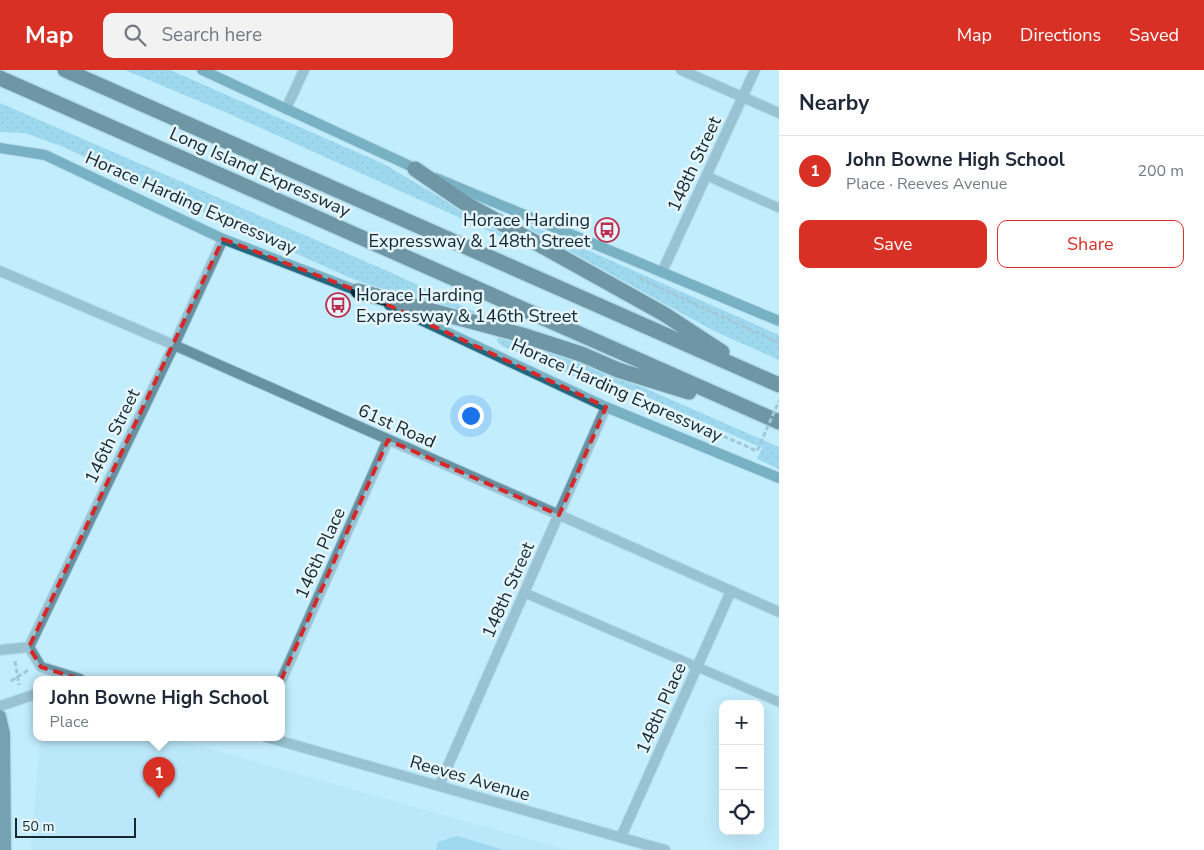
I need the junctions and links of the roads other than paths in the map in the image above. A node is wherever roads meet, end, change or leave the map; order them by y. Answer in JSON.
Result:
{"nodes":[{"id":1,"x":65,"y":70,"type":"edge"},
{"id":2,"x":202,"y":70,"type":"edge"},
{"id":3,"x":304,"y":70,"type":"edge"},
{"id":4,"x":681,"y":70,"type":"edge"},
{"id":5,"x":755,"y":70,"type":"edge"},
{"id":6,"x":0,"y":78,"type":"edge"},
{"id":7,"x":743,"y":98,"type":"junction"},
{"id":8,"x":286,"y":109,"type":"junction"},
{"id":9,"x":779,"y":114,"type":"edge"},
{"id":10,"x":0,"y":148,"type":"edge"},
{"id":11,"x":415,"y":169,"type":"junction"},
{"id":12,"x":707,"y":176,"type":"junction"},
{"id":13,"x":779,"y":208,"type":"edge"},
{"id":14,"x":223,"y":239,"type":"junction"},
{"id":15,"x":0,"y":271,"type":"edge"},
{"id":16,"x":662,"y":272,"type":"junction"},
{"id":17,"x":358,"y":290,"type":"junction"},
{"id":18,"x":779,"y":322,"type":"edge"},
{"id":19,"x":174,"y":345,"type":"junction"},
{"id":20,"x":762,"y":377,"type":"junction"},
{"id":21,"x":779,"y":385,"type":"edge"},
{"id":22,"x":606,"y":406,"type":"junction"},
{"id":23,"x":756,"y":412,"type":"junction"},
{"id":24,"x":779,"y":422,"type":"edge"},
{"id":25,"x":388,"y":440,"type":"junction"},
{"id":26,"x":779,"y":478,"type":"edge"},
{"id":27,"x":559,"y":515,"type":"junction"},
{"id":28,"x":731,"y":591,"type":"junction"},
{"id":29,"x":524,"y":593,"type":"junction"},
{"id":30,"x":779,"y":612,"type":"edge"},
{"id":31,"x":29,"y":647,"type":"junction"},
{"id":32,"x":0,"y":650,"type":"edge"},
{"id":33,"x":697,"y":666,"type":"junction"},
{"id":34,"x":70,"y":676,"type":"edge"},
{"id":35,"x":283,"y":676,"type":"edge"},
{"id":36,"x":33,"y":695,"type":"edge"},
{"id":37,"x":779,"y":702,"type":"edge"},
{"id":38,"x":0,"y":706,"type":"edge"},
{"id":39,"x":0,"y":716,"type":"edge"},
{"id":40,"x":280,"y":741,"type":"edge"},
{"id":41,"x":439,"y":786,"type":"junction"},
{"id":42,"x":621,"y":838,"type":"junction"},
{"id":43,"x":5,"y":850,"type":"edge"},
{"id":44,"x":664,"y":850,"type":"edge"}],
"edges":[{"from":1,"to":20,"type":"highway","name":"Long Island Expressway"},
{"from":2,"to":8,"type":"main road"},
{"from":3,"to":8,"type":"street"},
{"from":4,"to":7,"type":"street"},
{"from":5,"to":7,"type":"street","name":"148th Street"},
{"from":6,"to":23,"type":"highway","name":"Long Island Expressway"},
{"from":7,"to":9,"type":"street"},
{"from":7,"to":12,"type":"street","name":"148th Street"},
{"from":8,"to":11,"type":"main road"},
{"from":10,"to":14,"type":"main road","name":"Horace Harding Expressway"},
{"from":11,"to":16,"type":"main road"},
{"from":11,"to":20,"type":"highway"},
{"from":12,"to":13,"type":"lane"},
{"from":12,"to":16,"type":"street","name":"148th Street"},
{"from":14,"to":17,"type":"main road","name":"Horace Harding Expressway"},
{"from":14,"to":19,"type":"street","name":"146th Street"},
{"from":15,"to":19,"type":"street","name":"61st Road"},
{"from":16,"to":18,"type":"main road"},
{"from":17,"to":22,"type":"main road","name":"Horace Harding Expressway"},
{"from":17,"to":23,"type":"highway"},
{"from":19,"to":25,"type":"street","name":"61st Road"},
{"from":19,"to":31,"type":"street","name":"146th Street"},
{"from":20,"to":21,"type":"highway","name":"Long Island Expressway"},
{"from":22,"to":26,"type":"main road","name":"Horace Harding Expressway"},
{"from":22,"to":27,"type":"street","name":"148th Street"},
{"from":23,"to":24,"type":"highway","name":"Long Island Expressway"},
{"from":25,"to":27,"type":"street","name":"61st Road"},
{"from":25,"to":35,"type":"street","name":"146th Place"},
{"from":27,"to":28,"type":"street","name":"61st Road"},
{"from":27,"to":29,"type":"street","name":"148th Street"},
{"from":28,"to":30,"type":"street","name":"61st Road"},
{"from":28,"to":33,"type":"street","name":"148th Place"},
{"from":29,"to":33,"type":"lane"},
{"from":29,"to":41,"type":"street","name":"148th Street"},
{"from":31,"to":32,"type":"street"},
{"from":31,"to":34,"type":"street"},
{"from":33,"to":37,"type":"lane"},
{"from":33,"to":42,"type":"street","name":"148th Place"},
{"from":36,"to":38,"type":"street"},
{"from":39,"to":43,"type":"main road"},
{"from":40,"to":41,"type":"street","name":"Reeves Avenue"},
{"from":41,"to":42,"type":"street","name":"Reeves Avenue"},
{"from":42,"to":44,"type":"street","name":"Reeves Avenue"}]}
